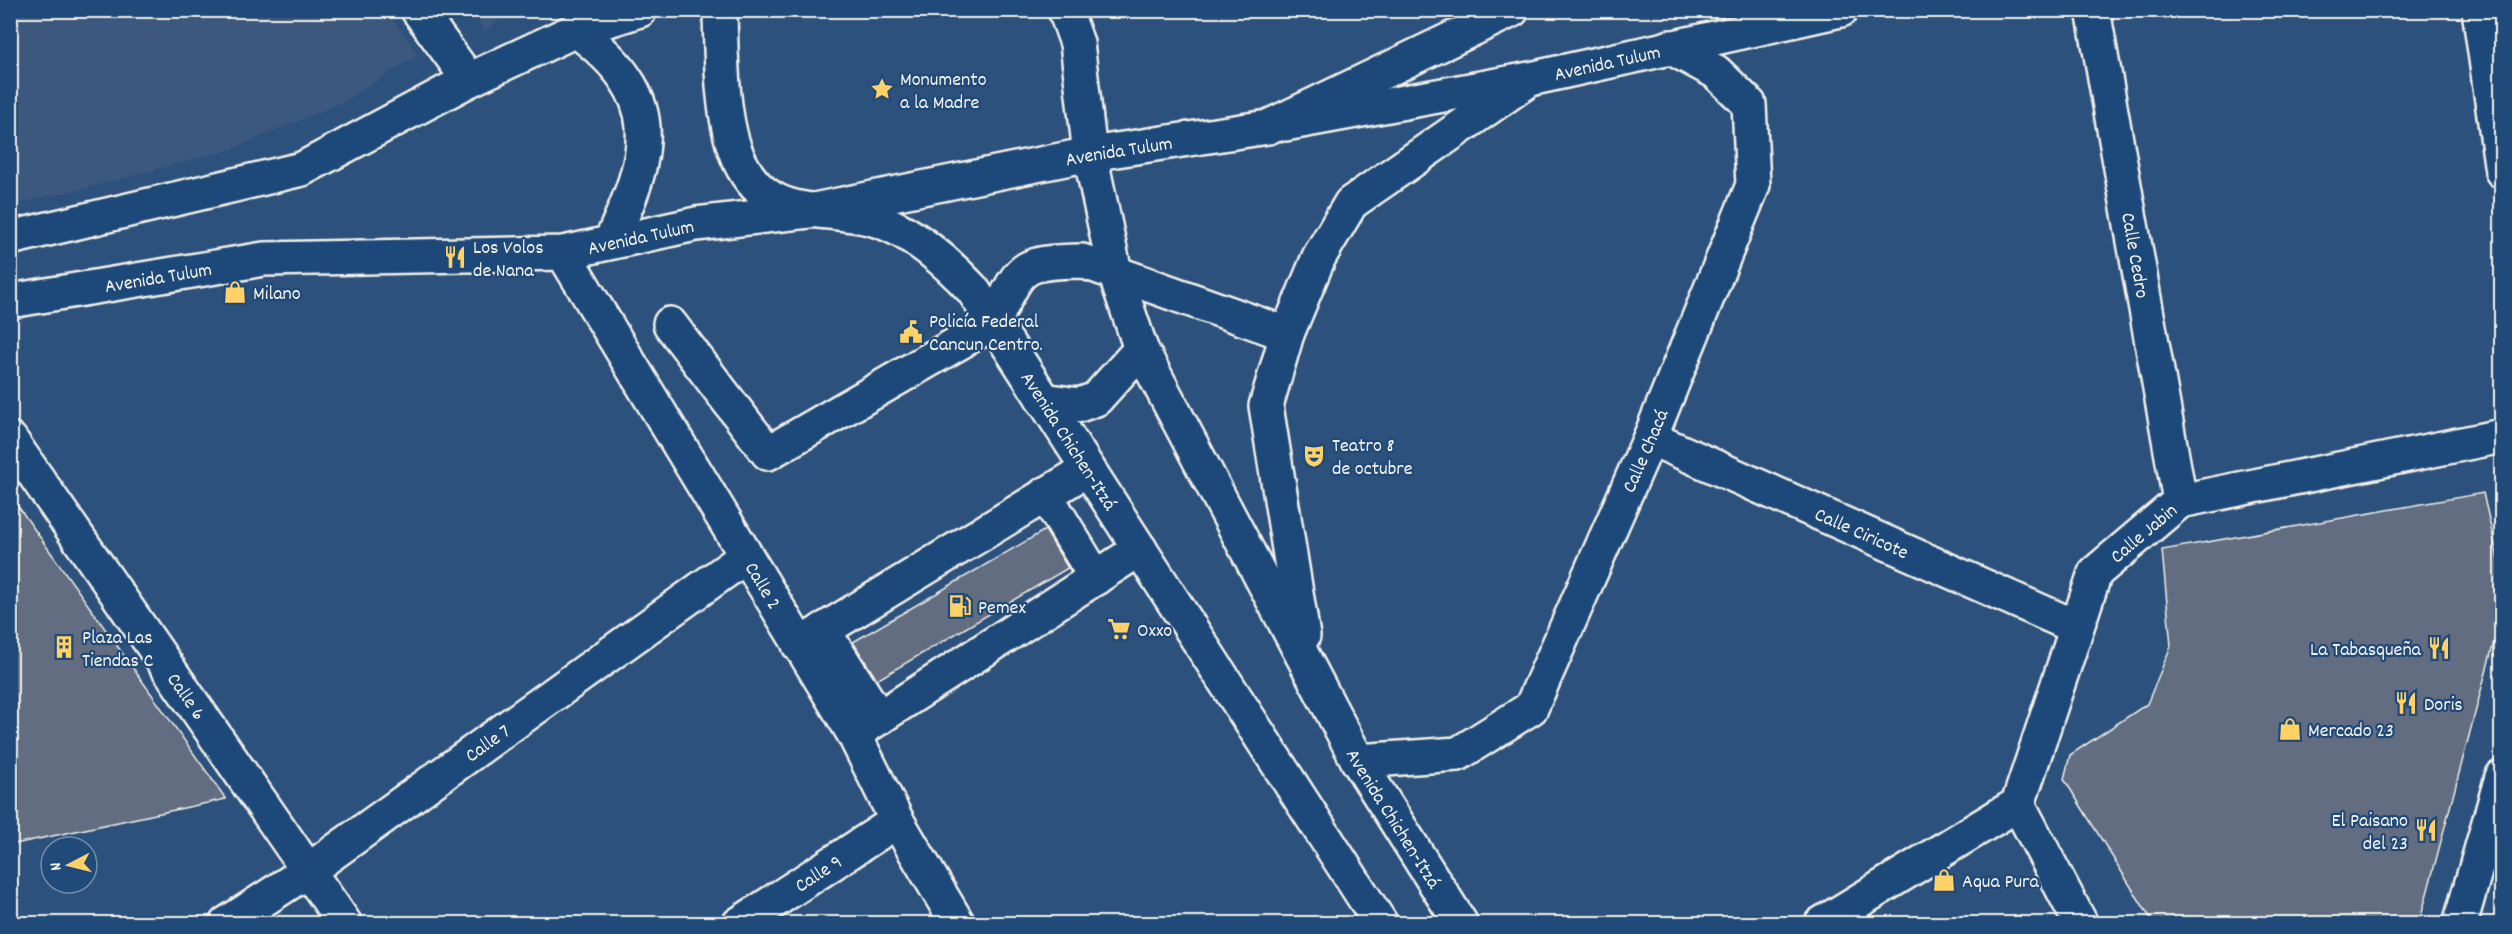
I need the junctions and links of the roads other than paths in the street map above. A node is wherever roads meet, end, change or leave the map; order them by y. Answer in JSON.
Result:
{"nodes":[{"id":1,"x":418,"y":10,"type":"edge"},
{"id":2,"x":640,"y":10,"type":"edge"},
{"id":3,"x":720,"y":10,"type":"edge"},
{"id":4,"x":1065,"y":10,"type":"edge"},
{"id":5,"x":1512,"y":10,"type":"edge"},
{"id":6,"x":1841,"y":10,"type":"edge"},
{"id":7,"x":2093,"y":10,"type":"edge"},
{"id":8,"x":2480,"y":10,"type":"edge"},
{"id":9,"x":569,"y":20,"type":"edge"},
{"id":10,"x":1670,"y":47,"type":"junction"},
{"id":11,"x":1530,"y":79,"type":"junction"},
{"id":12,"x":469,"y":80,"type":"junction"},
{"id":13,"x":1268,"y":128,"type":"junction"},
{"id":14,"x":1090,"y":154,"type":"junction"},
{"id":15,"x":2502,"y":171,"type":"edge"},
{"id":16,"x":809,"y":211,"type":"junction"},
{"id":17,"x":10,"y":238,"type":"edge"},
{"id":18,"x":611,"y":241,"type":"junction"},
{"id":19,"x":563,"y":253,"type":"junction"},
{"id":20,"x":1115,"y":273,"type":"junction"},
{"id":21,"x":10,"y":302,"type":"edge"},
{"id":22,"x":993,"y":323,"type":"junction"},
{"id":23,"x":670,"y":324,"type":"dead end"},
{"id":24,"x":1287,"y":334,"type":"junction"},
{"id":25,"x":1141,"y":349,"type":"junction"},
{"id":26,"x":1043,"y":399,"type":"junction"},
{"id":27,"x":2502,"y":436,"type":"edge"},
{"id":28,"x":1650,"y":438,"type":"junction"},
{"id":29,"x":10,"y":439,"type":"edge"},
{"id":30,"x":1088,"y":469,"type":"junction"},
{"id":31,"x":1045,"y":494,"type":"junction"},
{"id":32,"x":2180,"y":501,"type":"junction"},
{"id":33,"x":1140,"y":549,"type":"junction"},
{"id":34,"x":745,"y":557,"type":"junction"},
{"id":35,"x":1096,"y":578,"type":"junction"},
{"id":36,"x":2076,"y":627,"type":"junction"},
{"id":37,"x":811,"y":637,"type":"junction"},
{"id":38,"x":1307,"y":662,"type":"junction"},
{"id":39,"x":866,"y":726,"type":"junction"},
{"id":40,"x":1358,"y":761,"type":"junction"},
{"id":41,"x":2502,"y":777,"type":"edge"},
{"id":42,"x":2018,"y":804,"type":"junction"},
{"id":43,"x":897,"y":821,"type":"junction"},
{"id":44,"x":309,"y":870,"type":"junction"},
{"id":45,"x":226,"y":924,"type":"edge"},
{"id":46,"x":345,"y":924,"type":"edge"},
{"id":47,"x":739,"y":924,"type":"edge"},
{"id":48,"x":958,"y":924,"type":"edge"},
{"id":49,"x":1381,"y":924,"type":"edge"},
{"id":50,"x":1461,"y":924,"type":"edge"},
{"id":51,"x":1821,"y":924,"type":"edge"},
{"id":52,"x":2081,"y":924,"type":"edge"},
{"id":53,"x":2460,"y":924,"type":"edge"}],
"edges":[{"from":1,"to":12,"type":"street"},
{"from":2,"to":9,"type":"street"},
{"from":3,"to":16,"type":"street","name":"Avenida Chichen-Itzá"},
{"from":4,"to":14,"type":"street","name":"Avenida Chichen-Itzá"},
{"from":5,"to":13,"type":"street","name":"Avenida Tulum"},
{"from":6,"to":10,"type":"street","name":"Avenida Tulum"},
{"from":7,"to":32,"type":"street","name":"Calle Cedro"},
{"from":8,"to":15,"type":"street"},
{"from":9,"to":12,"type":"street"},
{"from":9,"to":18,"type":"street"},
{"from":10,"to":11,"type":"street","name":"Avenida Tulum"},
{"from":10,"to":28,"type":"street","name":"Calle Chacá"},
{"from":11,"to":13,"type":"street","name":"Avenida Tulum"},
{"from":11,"to":24,"type":"street"},
{"from":12,"to":17,"type":"street"},
{"from":13,"to":14,"type":"street","name":"Avenida Tulum"},
{"from":14,"to":16,"type":"street","name":"Avenida Tulum"},
{"from":14,"to":20,"type":"street","name":"Avenida Chichen-Itzá"},
{"from":16,"to":18,"type":"street","name":"Avenida Tulum"},
{"from":16,"to":22,"type":"street","name":"Avenida Chichen-Itzá"},
{"from":18,"to":19,"type":"street","name":"Avenida Tulum"},
{"from":19,"to":21,"type":"street","name":"Avenida Tulum"},
{"from":19,"to":34,"type":"street","name":"Calle 2"},
{"from":20,"to":22,"type":"street"},
{"from":20,"to":24,"type":"street"},
{"from":20,"to":25,"type":"street","name":"Avenida Chichen-Itzá"},
{"from":22,"to":23,"type":"street"},
{"from":22,"to":26,"type":"street","name":"Avenida Chichen-Itzá"},
{"from":24,"to":38,"type":"street"},
{"from":25,"to":26,"type":"street"},
{"from":25,"to":38,"type":"street","name":"Avenida Chichen-Itzá"},
{"from":26,"to":30,"type":"street","name":"Avenida Chichen-Itzá"},
{"from":27,"to":32,"type":"street","name":"Calle Jabin"},
{"from":28,"to":36,"type":"street","name":"Calle Ciricote"},
{"from":28,"to":40,"type":"street","name":"Calle Chacá"},
{"from":29,"to":44,"type":"street","name":"Calle 6"},
{"from":30,"to":31,"type":"street"},
{"from":30,"to":33,"type":"street","name":"Avenida Chichen-Itzá"},
{"from":31,"to":35,"type":"street"},
{"from":31,"to":37,"type":"street"},
{"from":32,"to":36,"type":"street","name":"Calle Jabin"},
{"from":33,"to":35,"type":"street"},
{"from":33,"to":49,"type":"street","name":"Avenida Chichen-Itzá"},
{"from":34,"to":37,"type":"street","name":"Calle 2"},
{"from":34,"to":44,"type":"street","name":"Calle 7"},
{"from":35,"to":39,"type":"street"},
{"from":36,"to":42,"type":"street","name":"Calle Jabin"},
{"from":37,"to":39,"type":"street","name":"Calle 2"},
{"from":38,"to":40,"type":"street","name":"Avenida Chichen-Itzá"},
{"from":39,"to":43,"type":"street","name":"Calle 2"},
{"from":40,"to":50,"type":"street","name":"Avenida Chichen-Itzá"},
{"from":41,"to":53,"type":"street"},
{"from":42,"to":51,"type":"street"},
{"from":42,"to":52,"type":"street"},
{"from":43,"to":47,"type":"street","name":"Calle 9"},
{"from":43,"to":48,"type":"street","name":"Calle 2"},
{"from":44,"to":45,"type":"street","name":"Calle 7"},
{"from":44,"to":46,"type":"street","name":"Calle 6"}]}
